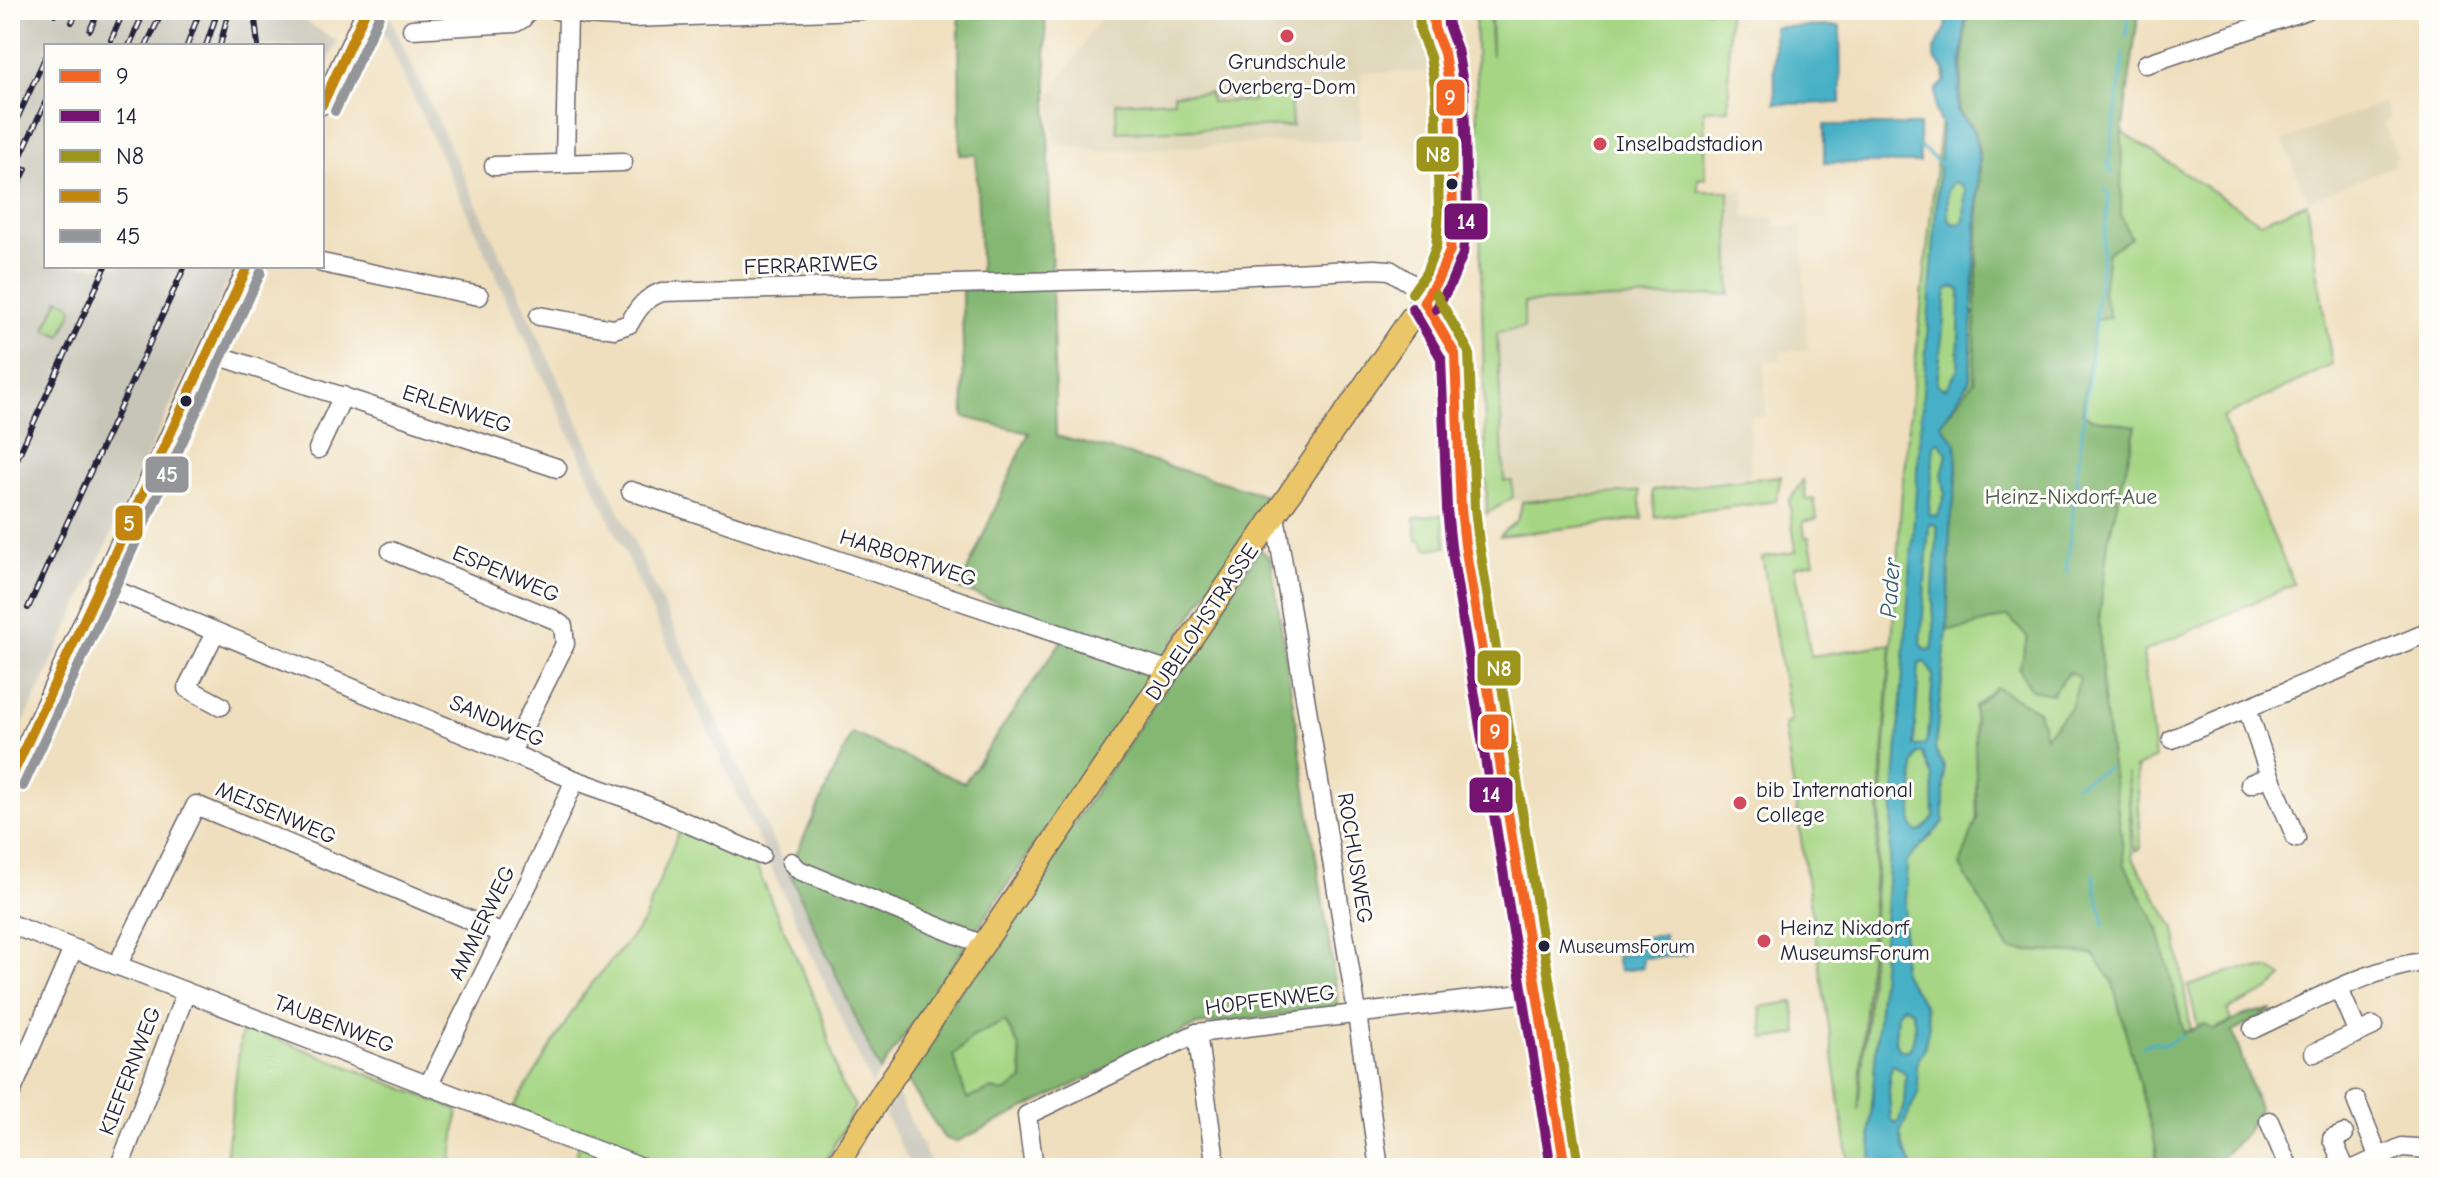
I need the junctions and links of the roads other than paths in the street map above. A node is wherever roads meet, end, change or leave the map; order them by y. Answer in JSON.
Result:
{"nodes":[{"id":1,"x":366,"y":10,"type":"edge"},
{"id":2,"x":529,"y":10,"type":"edge"},
{"id":3,"x":861,"y":10,"type":"edge"},
{"id":4,"x":1433,"y":10,"type":"edge"},
{"id":5,"x":1448,"y":10,"type":"edge"},
{"id":6,"x":2307,"y":10,"type":"edge"},
{"id":7,"x":562,"y":12,"type":"edge"},
{"id":8,"x":412,"y":29,"type":"dead end"},
{"id":9,"x":1444,"y":53,"type":"junction"},
{"id":10,"x":2146,"y":64,"type":"dead end"},
{"id":11,"x":324,"y":101,"type":"edge"},
{"id":12,"x":623,"y":162,"type":"dead end"},
{"id":13,"x":565,"y":163,"type":"junction"},
{"id":14,"x":494,"y":166,"type":"dead end"},
{"id":15,"x":324,"y":263,"type":"edge"},
{"id":16,"x":247,"y":268,"type":"edge"},
{"id":17,"x":479,"y":296,"type":"dead end"},
{"id":18,"x":1424,"y":301,"type":"junction"},
{"id":19,"x":539,"y":316,"type":"dead end"},
{"id":20,"x":208,"y":352,"type":"junction"},
{"id":21,"x":343,"y":396,"type":"junction"},
{"id":22,"x":318,"y":449,"type":"dead end"},
{"id":23,"x":557,"y":468,"type":"dead end"},
{"id":24,"x":631,"y":491,"type":"dead end"},
{"id":25,"x":1275,"y":515,"type":"junction"},
{"id":26,"x":1260,"y":536,"type":"junction"},
{"id":27,"x":391,"y":551,"type":"dead end"},
{"id":28,"x":1281,"y":556,"type":"junction"},
{"id":29,"x":100,"y":584,"type":"junction"},
{"id":30,"x":2429,"y":632,"type":"edge"},
{"id":31,"x":215,"y":633,"type":"junction"},
{"id":32,"x":1170,"y":671,"type":"junction"},
{"id":33,"x":221,"y":706,"type":"dead end"},
{"id":34,"x":2247,"y":708,"type":"junction"},
{"id":35,"x":2172,"y":739,"type":"dead end"},
{"id":36,"x":511,"y":752,"type":"junction"},
{"id":37,"x":2270,"y":776,"type":"junction"},
{"id":38,"x":10,"y":780,"type":"edge"},
{"id":39,"x":575,"y":780,"type":"junction"},
{"id":40,"x":2250,"y":784,"type":"dead end"},
{"id":41,"x":2296,"y":838,"type":"dead end"},
{"id":42,"x":761,"y":855,"type":"dead end"},
{"id":43,"x":791,"y":862,"type":"dead end"},
{"id":44,"x":10,"y":924,"type":"edge"},
{"id":45,"x":503,"y":934,"type":"junction"},
{"id":46,"x":983,"y":945,"type":"junction"},
{"id":47,"x":73,"y":949,"type":"junction"},
{"id":48,"x":2429,"y":962,"type":"edge"},
{"id":49,"x":117,"y":966,"type":"junction"},
{"id":50,"x":2339,"y":989,"type":"junction"},
{"id":51,"x":186,"y":992,"type":"junction"},
{"id":52,"x":1537,"y":992,"type":"junction"},
{"id":53,"x":1357,"y":1014,"type":"junction"},
{"id":54,"x":2253,"y":1029,"type":"dead end"},
{"id":55,"x":1197,"y":1033,"type":"junction"},
{"id":56,"x":2314,"y":1053,"type":"dead end"},
{"id":57,"x":428,"y":1086,"type":"junction"},
{"id":58,"x":10,"y":1095,"type":"edge"},
{"id":59,"x":2364,"y":1104,"type":"dead end"},
{"id":60,"x":2269,"y":1121,"type":"dead end"},
{"id":61,"x":2344,"y":1134,"type":"dead end"},
{"id":62,"x":2429,"y":1149,"type":"edge"},
{"id":63,"x":2379,"y":1158,"type":"junction"},
{"id":64,"x":119,"y":1168,"type":"edge"},
{"id":65,"x":642,"y":1168,"type":"edge"},
{"id":66,"x":835,"y":1168,"type":"edge"},
{"id":67,"x":1034,"y":1168,"type":"edge"},
{"id":68,"x":1216,"y":1168,"type":"edge"},
{"id":69,"x":1379,"y":1168,"type":"edge"},
{"id":70,"x":1565,"y":1168,"type":"edge"},
{"id":71,"x":2289,"y":1168,"type":"edge"},
{"id":72,"x":2345,"y":1168,"type":"edge"},
{"id":73,"x":2356,"y":1168,"type":"edge"}],
"edges":[{"from":1,"to":11,"type":"street"},
{"from":2,"to":8,"type":"street"},
{"from":3,"to":7,"type":"street"},
{"from":4,"to":9,"type":"main road"},
{"from":5,"to":9,"type":"main road"},
{"from":6,"to":10,"type":"street"},
{"from":7,"to":13,"type":"street"},
{"from":9,"to":18,"type":"main road","name":"DUBELOHSTRASSE"},
{"from":12,"to":13,"type":"street"},
{"from":13,"to":14,"type":"street"},
{"from":15,"to":17,"type":"street"},
{"from":16,"to":20,"type":"street"},
{"from":18,"to":19,"type":"street","name":"FERRARIWEG"},
{"from":18,"to":25,"type":"main road","name":"DUBELOHSTRASSE"},
{"from":18,"to":52,"type":"street","name":"FERRARIWEG"},
{"from":20,"to":21,"type":"street","name":"ERLENWEG"},
{"from":20,"to":29,"type":"street"},
{"from":21,"to":22,"type":"street"},
{"from":21,"to":23,"type":"street","name":"ERLENWEG"},
{"from":24,"to":32,"type":"street","name":"HARBORTWEG"},
{"from":25,"to":26,"type":"main road","name":"DUBELOHSTRASSE"},
{"from":25,"to":28,"type":"street","name":"ROCHUSWEG"},
{"from":26,"to":28,"type":"street"},
{"from":26,"to":32,"type":"main road","name":"DUBELOHSTRASSE"},
{"from":27,"to":36,"type":"street","name":"ESPENWEG"},
{"from":28,"to":53,"type":"street","name":"ROCHUSWEG"},
{"from":29,"to":31,"type":"street","name":"SANDWEG"},
{"from":29,"to":38,"type":"street"},
{"from":30,"to":34,"type":"street"},
{"from":31,"to":33,"type":"street"},
{"from":31,"to":36,"type":"street","name":"SANDWEG"},
{"from":32,"to":46,"type":"main road","name":"DUBELOHSTRASSE"},
{"from":34,"to":35,"type":"street"},
{"from":34,"to":37,"type":"street"},
{"from":36,"to":39,"type":"street","name":"SANDWEG"},
{"from":37,"to":40,"type":"street"},
{"from":37,"to":41,"type":"street"},
{"from":39,"to":42,"type":"street","name":"SANDWEG"},
{"from":39,"to":45,"type":"street","name":"AMMERWEG"},
{"from":43,"to":46,"type":"street"},
{"from":44,"to":47,"type":"street","name":"TAUBENWEG"},
{"from":45,"to":49,"type":"street","name":"MEISENWEG"},
{"from":45,"to":57,"type":"street","name":"AMMERWEG"},
{"from":46,"to":66,"type":"main road","name":"DUBELOHSTRASSE"},
{"from":47,"to":49,"type":"street","name":"TAUBENWEG"},
{"from":47,"to":58,"type":"street"},
{"from":48,"to":50,"type":"street"},
{"from":49,"to":51,"type":"street","name":"TAUBENWEG"},
{"from":50,"to":54,"type":"street"},
{"from":50,"to":56,"type":"street"},
{"from":51,"to":57,"type":"street","name":"TAUBENWEG"},
{"from":51,"to":64,"type":"street","name":"KIEFERNWEG"},
{"from":52,"to":53,"type":"street","name":"HOPFENWEG"},
{"from":52,"to":70,"type":"street","name":"FERRARIWEG"},
{"from":53,"to":55,"type":"street","name":"HOPFENWEG"},
{"from":53,"to":69,"type":"street","name":"ROCHUSWEG"},
{"from":55,"to":67,"type":"street","name":"HOPFENWEG"},
{"from":55,"to":68,"type":"street"},
{"from":57,"to":65,"type":"street","name":"TAUBENWEG"},
{"from":59,"to":63,"type":"street"},
{"from":60,"to":71,"type":"street"},
{"from":61,"to":72,"type":"street"},
{"from":62,"to":63,"type":"street"},
{"from":63,"to":73,"type":"street"}]}
